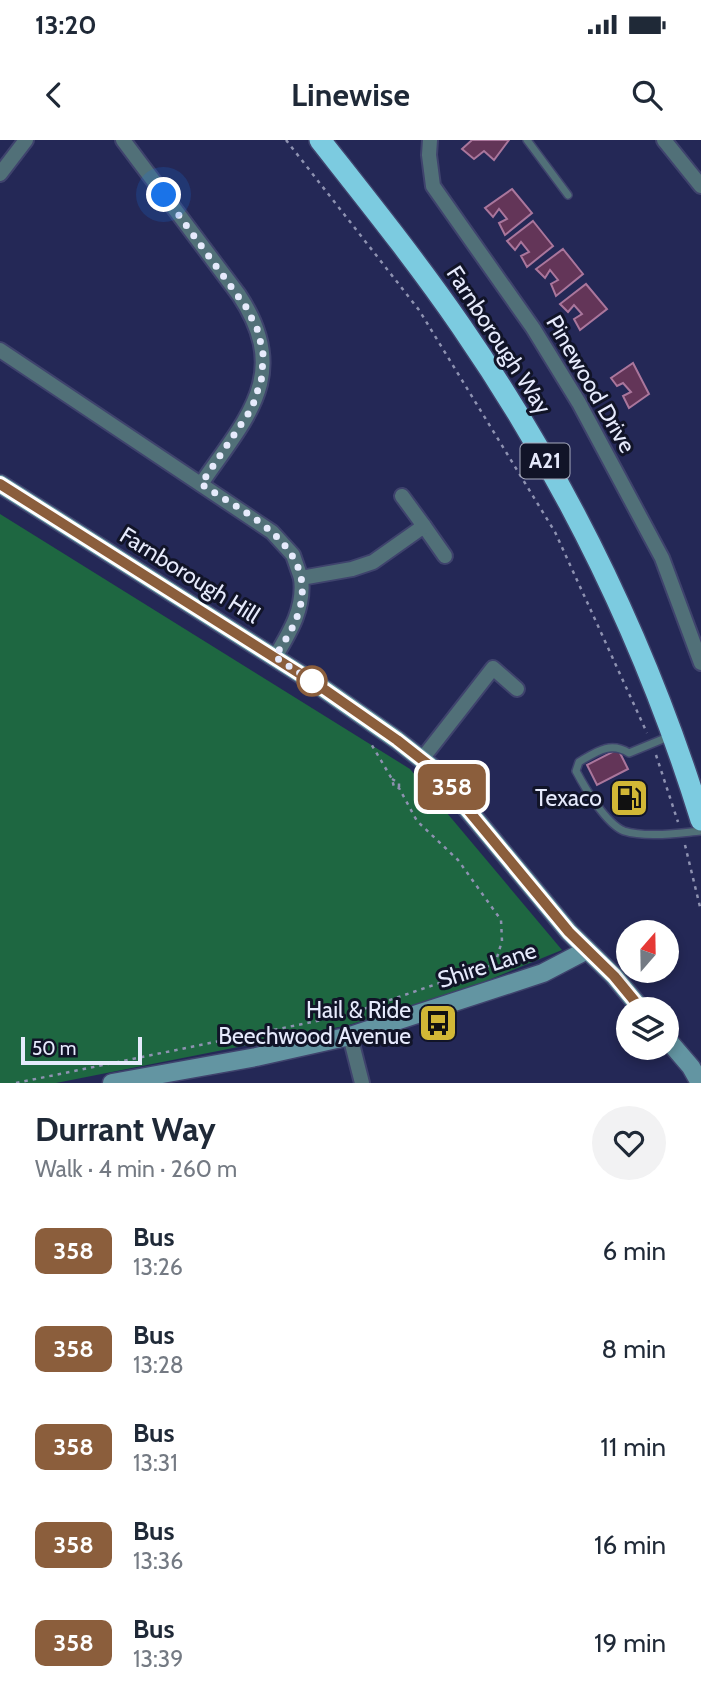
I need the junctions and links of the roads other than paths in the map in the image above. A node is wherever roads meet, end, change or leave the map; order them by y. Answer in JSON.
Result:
{"nodes":[{"id":1,"x":26,"y":140,"type":"edge"},
{"id":2,"x":123,"y":140,"type":"edge"},
{"id":3,"x":320,"y":140,"type":"edge"},
{"id":4,"x":430,"y":140,"type":"edge"},
{"id":5,"x":527,"y":140,"type":"edge"},
{"id":6,"x":664,"y":140,"type":"edge"},
{"id":7,"x":0,"y":174,"type":"edge"},
{"id":8,"x":701,"y":186,"type":"edge"},
{"id":9,"x":568,"y":195,"type":"dead end"},
{"id":10,"x":0,"y":350,"type":"edge"},
{"id":11,"x":0,"y":484,"type":"edge"},
{"id":12,"x":201,"y":484,"type":"junction"},
{"id":13,"x":401,"y":496,"type":"dead end"},
{"id":14,"x":424,"y":526,"type":"junction"},
{"id":15,"x":445,"y":556,"type":"dead end"},
{"id":16,"x":301,"y":578,"type":"junction"},
{"id":17,"x":275,"y":657,"type":"junction"},
{"id":18,"x":701,"y":663,"type":"edge"},
{"id":19,"x":517,"y":689,"type":"dead end"},
{"id":20,"x":662,"y":739,"type":"junction"},
{"id":21,"x":422,"y":759,"type":"junction"},
{"id":22,"x":701,"y":821,"type":"edge"},
{"id":23,"x":701,"y":831,"type":"edge"},
{"id":24,"x":587,"y":950,"type":"junction"},
{"id":25,"x":631,"y":997,"type":"edge"},
{"id":26,"x":350,"y":1035,"type":"junction"},
{"id":27,"x":679,"y":1053,"type":"edge"},
{"id":28,"x":697,"y":1074,"type":"edge"},
{"id":29,"x":113,"y":1083,"type":"edge"},
{"id":30,"x":362,"y":1083,"type":"edge"}],
"edges":[{"from":1,"to":7,"type":"street"},
{"from":2,"to":12,"type":"street"},
{"from":3,"to":20,"type":"highway","name":"Farnborough Way","number":"A21"},
{"from":4,"to":18,"type":"street","name":"Pinewood Drive"},
{"from":5,"to":9,"type":"lane"},
{"from":6,"to":8,"type":"street"},
{"from":10,"to":12,"type":"street"},
{"from":11,"to":17,"type":"main road","name":"Farnborough Hill"},
{"from":12,"to":16,"type":"street"},
{"from":13,"to":14,"type":"street"},
{"from":14,"to":15,"type":"street"},
{"from":14,"to":16,"type":"street"},
{"from":16,"to":17,"type":"street"},
{"from":17,"to":21,"type":"main road","name":"Farnborough Hill"},
{"from":19,"to":21,"type":"street"},
{"from":20,"to":22,"type":"highway","name":"Farnborough Way","number":"A21"},
{"from":20,"to":23,"type":"lane"},
{"from":21,"to":24,"type":"main road","name":"Farnborough Hill"},
{"from":24,"to":25,"type":"main road","name":"Farnborough Hill"},
{"from":24,"to":26,"type":"main road","name":"Shire Lane"},
{"from":26,"to":29,"type":"main road","name":"Shire Lane"},
{"from":26,"to":30,"type":"street"},
{"from":27,"to":28,"type":"main road"}]}
